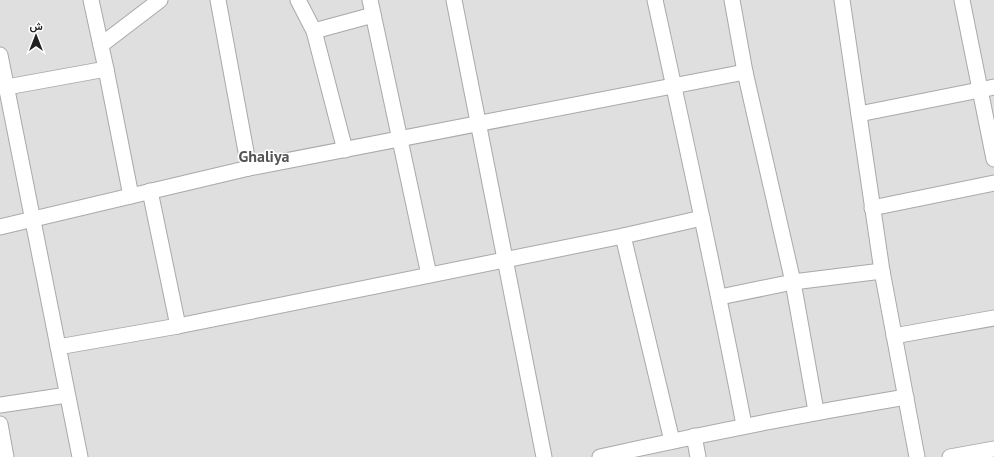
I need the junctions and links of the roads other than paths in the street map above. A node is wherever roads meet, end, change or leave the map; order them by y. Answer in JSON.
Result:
{"nodes":[{"id":1,"x":91,"y":0,"type":"edge"},
{"id":2,"x":160,"y":0,"type":"edge"},
{"id":3,"x":218,"y":0,"type":"edge"},
{"id":4,"x":298,"y":0,"type":"edge"},
{"id":5,"x":370,"y":0,"type":"edge"},
{"id":6,"x":454,"y":0,"type":"edge"},
{"id":7,"x":656,"y":0,"type":"edge"},
{"id":8,"x":732,"y":0,"type":"edge"},
{"id":9,"x":842,"y":0,"type":"edge"},
{"id":10,"x":962,"y":0,"type":"edge"},
{"id":11,"x":373,"y":15,"type":"junction"},
{"id":12,"x":314,"y":31,"type":"junction"},
{"id":13,"x":100,"y":45,"type":"junction"},
{"id":14,"x":0,"y":55,"type":"edge"},
{"id":15,"x":106,"y":69,"type":"junction"},
{"id":16,"x":746,"y":72,"type":"junction"},
{"id":17,"x":674,"y":86,"type":"junction"},
{"id":18,"x":6,"y":87,"type":"junction"},
{"id":19,"x":987,"y":88,"type":"edge"},
{"id":20,"x":859,"y":114,"type":"junction"},
{"id":21,"x":479,"y":123,"type":"junction"},
{"id":22,"x":399,"y":140,"type":"junction"},
{"id":23,"x":345,"y":150,"type":"junction"},
{"id":24,"x":994,"y":159,"type":"edge"},
{"id":25,"x":248,"y":168,"type":"junction"},
{"id":26,"x":994,"y":183,"type":"edge"},
{"id":27,"x":150,"y":191,"type":"junction"},
{"id":28,"x":131,"y":196,"type":"junction"},
{"id":29,"x":872,"y":208,"type":"junction"},
{"id":30,"x":702,"y":218,"type":"junction"},
{"id":31,"x":34,"y":220,"type":"junction"},
{"id":32,"x":0,"y":227,"type":"edge"},
{"id":33,"x":623,"y":236,"type":"junction"},
{"id":34,"x":504,"y":259,"type":"junction"},
{"id":35,"x":882,"y":271,"type":"junction"},
{"id":36,"x":429,"y":275,"type":"junction"},
{"id":37,"x":793,"y":282,"type":"junction"},
{"id":38,"x":720,"y":297,"type":"junction"},
{"id":39,"x":994,"y":318,"type":"edge"},
{"id":40,"x":178,"y":326,"type":"junction"},
{"id":41,"x":894,"y":336,"type":"junction"},
{"id":42,"x":58,"y":347,"type":"junction"},
{"id":43,"x":67,"y":395,"type":"junction"},
{"id":44,"x":906,"y":397,"type":"junction"},
{"id":45,"x":0,"y":405,"type":"edge"},
{"id":46,"x":816,"y":412,"type":"junction"},
{"id":47,"x":0,"y":424,"type":"edge"},
{"id":48,"x":744,"y":425,"type":"junction"},
{"id":49,"x":694,"y":436,"type":"junction"},
{"id":50,"x":672,"y":441,"type":"junction"},
{"id":51,"x":994,"y":449,"type":"edge"},
{"id":52,"x":6,"y":457,"type":"edge"},
{"id":53,"x":80,"y":457,"type":"edge"},
{"id":54,"x":544,"y":457,"type":"edge"},
{"id":55,"x":600,"y":457,"type":"edge"},
{"id":56,"x":698,"y":457,"type":"edge"},
{"id":57,"x":917,"y":457,"type":"edge"},
{"id":58,"x":950,"y":457,"type":"edge"}],
"edges":[{"from":1,"to":13,"type":"street"},
{"from":2,"to":13,"type":"street"},
{"from":3,"to":25,"type":"street"},
{"from":4,"to":12,"type":"street"},
{"from":5,"to":11,"type":"street"},
{"from":6,"to":21,"type":"street"},
{"from":7,"to":17,"type":"street"},
{"from":8,"to":16,"type":"street"},
{"from":9,"to":20,"type":"street"},
{"from":10,"to":19,"type":"street"},
{"from":11,"to":12,"type":"street"},
{"from":11,"to":22,"type":"street"},
{"from":12,"to":23,"type":"street"},
{"from":13,"to":15,"type":"street"},
{"from":14,"to":18,"type":"street"},
{"from":15,"to":18,"type":"street"},
{"from":15,"to":28,"type":"street"},
{"from":16,"to":17,"type":"street"},
{"from":16,"to":37,"type":"street"},
{"from":17,"to":21,"type":"street"},
{"from":17,"to":30,"type":"street"},
{"from":18,"to":31,"type":"street"},
{"from":19,"to":20,"type":"street"},
{"from":19,"to":24,"type":"street"},
{"from":20,"to":29,"type":"street"},
{"from":21,"to":22,"type":"street"},
{"from":21,"to":34,"type":"street"},
{"from":22,"to":23,"type":"street"},
{"from":22,"to":36,"type":"street"},
{"from":23,"to":25,"type":"street"},
{"from":25,"to":27,"type":"street"},
{"from":26,"to":29,"type":"street"},
{"from":27,"to":28,"type":"street"},
{"from":27,"to":40,"type":"street"},
{"from":28,"to":31,"type":"street"},
{"from":29,"to":35,"type":"street"},
{"from":30,"to":33,"type":"street"},
{"from":30,"to":38,"type":"street"},
{"from":31,"to":32,"type":"street"},
{"from":31,"to":42,"type":"street"},
{"from":33,"to":34,"type":"street"},
{"from":33,"to":50,"type":"street"},
{"from":34,"to":36,"type":"street"},
{"from":34,"to":54,"type":"street"},
{"from":35,"to":37,"type":"street"},
{"from":35,"to":41,"type":"street"},
{"from":36,"to":40,"type":"street"},
{"from":37,"to":38,"type":"street"},
{"from":37,"to":46,"type":"street"},
{"from":38,"to":48,"type":"street"},
{"from":39,"to":41,"type":"street"},
{"from":40,"to":42,"type":"street"},
{"from":41,"to":44,"type":"street"},
{"from":42,"to":43,"type":"street"},
{"from":43,"to":45,"type":"street"},
{"from":43,"to":53,"type":"street"},
{"from":44,"to":46,"type":"street"},
{"from":44,"to":57,"type":"street"},
{"from":46,"to":48,"type":"street"},
{"from":47,"to":52,"type":"street"},
{"from":48,"to":49,"type":"street"},
{"from":49,"to":50,"type":"street"},
{"from":49,"to":56,"type":"street"},
{"from":50,"to":55,"type":"street"},
{"from":51,"to":58,"type":"street"}]}
